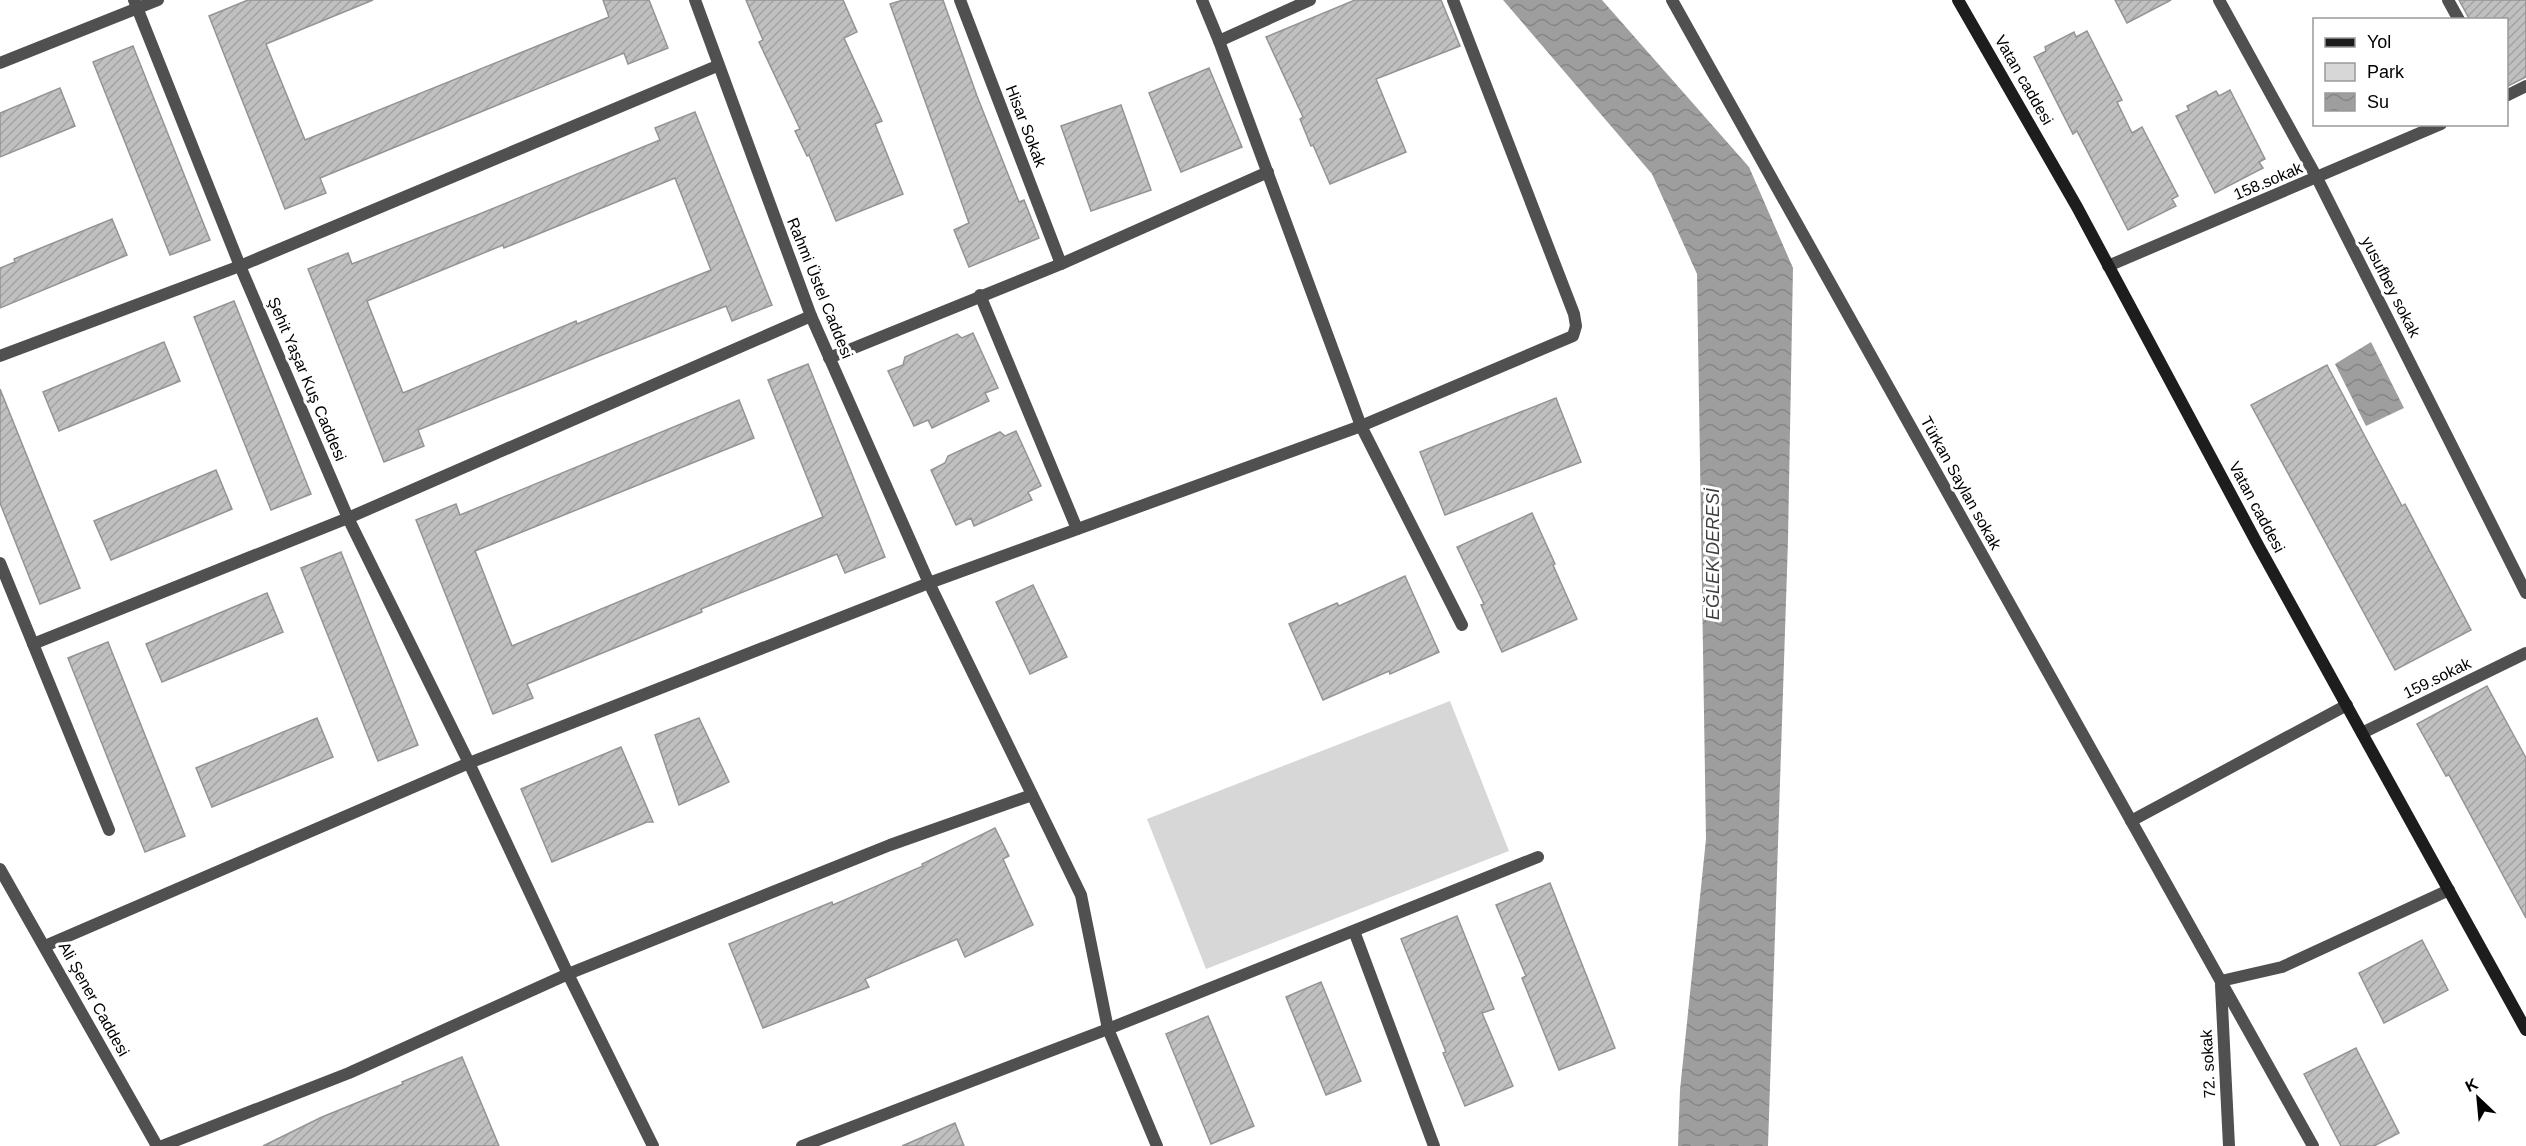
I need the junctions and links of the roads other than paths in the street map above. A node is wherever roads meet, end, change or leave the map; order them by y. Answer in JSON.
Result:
{"nodes":[{"id":1,"x":158,"y":0,"type":"edge"},
{"id":2,"x":695,"y":0,"type":"edge"},
{"id":3,"x":960,"y":0,"type":"edge"},
{"id":4,"x":1202,"y":0,"type":"edge"},
{"id":5,"x":1310,"y":0,"type":"edge"},
{"id":6,"x":1453,"y":0,"type":"edge"},
{"id":7,"x":1672,"y":0,"type":"edge"},
{"id":8,"x":1958,"y":0,"type":"edge"},
{"id":9,"x":2219,"y":0,"type":"edge"},
{"id":10,"x":2448,"y":0,"type":"edge"},
{"id":11,"x":136,"y":4,"type":"edge"},
{"id":12,"x":2458,"y":18,"type":"edge"},
{"id":13,"x":1219,"y":40,"type":"junction"},
{"id":14,"x":0,"y":63,"type":"edge"},
{"id":15,"x":717,"y":66,"type":"junction"},
{"id":16,"x":2526,"y":86,"type":"edge"},
{"id":17,"x":2508,"y":95,"type":"edge"},
{"id":18,"x":2436,"y":126,"type":"edge"},
{"id":19,"x":1268,"y":172,"type":"junction"},
{"id":20,"x":2317,"y":178,"type":"junction"},
{"id":21,"x":1060,"y":264,"type":"junction"},
{"id":22,"x":240,"y":266,"type":"junction"},
{"id":23,"x":2108,"y":266,"type":"junction"},
{"id":24,"x":980,"y":295,"type":"junction"},
{"id":25,"x":811,"y":316,"type":"junction"},
{"id":26,"x":0,"y":357,"type":"edge"},
{"id":27,"x":829,"y":358,"type":"junction"},
{"id":28,"x":1361,"y":426,"type":"junction"},
{"id":29,"x":348,"y":518,"type":"junction"},
{"id":30,"x":1077,"y":529,"type":"junction"},
{"id":31,"x":0,"y":563,"type":"edge"},
{"id":32,"x":929,"y":583,"type":"junction"},
{"id":33,"x":2526,"y":593,"type":"edge"},
{"id":34,"x":1462,"y":625,"type":"dead end"},
{"id":35,"x":33,"y":644,"type":"junction"},
{"id":36,"x":2526,"y":652,"type":"edge"},
{"id":37,"x":2347,"y":705,"type":"junction"},
{"id":38,"x":2362,"y":734,"type":"junction"},
{"id":39,"x":468,"y":763,"type":"junction"},
{"id":40,"x":1032,"y":795,"type":"junction"},
{"id":41,"x":2131,"y":821,"type":"junction"},
{"id":42,"x":109,"y":830,"type":"dead end"},
{"id":43,"x":1538,"y":857,"type":"dead end"},
{"id":44,"x":0,"y":869,"type":"edge"},
{"id":45,"x":2449,"y":890,"type":"junction"},
{"id":46,"x":1354,"y":931,"type":"junction"},
{"id":47,"x":45,"y":946,"type":"junction"},
{"id":48,"x":568,"y":974,"type":"junction"},
{"id":49,"x":2221,"y":981,"type":"junction"},
{"id":50,"x":1108,"y":1029,"type":"junction"},
{"id":51,"x":2526,"y":1030,"type":"edge"},
{"id":52,"x":157,"y":1146,"type":"edge"},
{"id":53,"x":162,"y":1146,"type":"edge"},
{"id":54,"x":653,"y":1146,"type":"edge"},
{"id":55,"x":802,"y":1146,"type":"edge"},
{"id":56,"x":1157,"y":1146,"type":"edge"},
{"id":57,"x":1434,"y":1146,"type":"edge"},
{"id":58,"x":2229,"y":1146,"type":"edge"},
{"id":59,"x":2313,"y":1146,"type":"edge"}],
"edges":[{"from":1,"to":11,"type":"street"},
{"from":2,"to":15,"type":"street","name":"Rahmi Üstel Caddesi"},
{"from":3,"to":21,"type":"street","name":"Hisar Sokak"},
{"from":4,"to":13,"type":"street"},
{"from":5,"to":13,"type":"street"},
{"from":6,"to":28,"type":"street"},
{"from":7,"to":41,"type":"street","name":"Türkan Saylan sokak"},
{"from":8,"to":23,"type":"street","name":"Vatan caddesi"},
{"from":9,"to":20,"type":"street","name":"yusufbey sokak"},
{"from":10,"to":12,"type":"street"},
{"from":11,"to":14,"type":"street"},
{"from":11,"to":22,"type":"street","name":"Şehit Yaşar Kuş Caddesi"},
{"from":13,"to":19,"type":"street"},
{"from":15,"to":22,"type":"street"},
{"from":15,"to":25,"type":"street","name":"Rahmi Üstel Caddesi"},
{"from":16,"to":17,"type":"street"},
{"from":18,"to":20,"type":"street","name":"158.sokak"},
{"from":19,"to":21,"type":"street"},
{"from":19,"to":28,"type":"street"},
{"from":20,"to":23,"type":"street","name":"158.sokak"},
{"from":20,"to":33,"type":"street","name":"yusufbey sokak"},
{"from":21,"to":24,"type":"street"},
{"from":22,"to":26,"type":"street"},
{"from":22,"to":29,"type":"street","name":"Şehit Yaşar Kuş Caddesi"},
{"from":23,"to":37,"type":"street","name":"Vatan caddesi"},
{"from":24,"to":27,"type":"street"},
{"from":24,"to":30,"type":"street"},
{"from":25,"to":27,"type":"street","name":"Rahmi Üstel Caddesi"},
{"from":25,"to":29,"type":"street"},
{"from":27,"to":32,"type":"street","name":"Rahmi Üstel Caddesi"},
{"from":28,"to":30,"type":"street"},
{"from":28,"to":34,"type":"street"},
{"from":29,"to":35,"type":"street"},
{"from":29,"to":39,"type":"street","name":"Şehit Yaşar Kuş Caddesi"},
{"from":30,"to":32,"type":"street"},
{"from":31,"to":35,"type":"street"},
{"from":32,"to":39,"type":"street"},
{"from":32,"to":40,"type":"street","name":"Rahmi Üstel Caddesi"},
{"from":35,"to":42,"type":"street"},
{"from":36,"to":38,"type":"street","name":"159.sokak"},
{"from":37,"to":38,"type":"street","name":"Vatan caddesi"},
{"from":37,"to":41,"type":"street"},
{"from":38,"to":45,"type":"street","name":"Vatan caddesi"},
{"from":39,"to":47,"type":"street"},
{"from":39,"to":48,"type":"street","name":"Şehit Yaşar Kuş Caddesi"},
{"from":40,"to":48,"type":"street"},
{"from":40,"to":50,"type":"street","name":"Rahmi Üstel Caddesi"},
{"from":41,"to":49,"type":"street","name":"Türkan Saylan sokak"},
{"from":43,"to":46,"type":"street"},
{"from":44,"to":47,"type":"street","name":"Ali Şener Caddesi"},
{"from":45,"to":49,"type":"street"},
{"from":45,"to":51,"type":"street","name":"Vatan caddesi"},
{"from":46,"to":50,"type":"street"},
{"from":46,"to":57,"type":"street"},
{"from":47,"to":52,"type":"street","name":"Ali Şener Caddesi"},
{"from":48,"to":53,"type":"street"},
{"from":48,"to":54,"type":"street","name":"Şehit Yaşar Kuş Caddesi"},
{"from":49,"to":58,"type":"street","name":"72. sokak"},
{"from":49,"to":59,"type":"street","name":"Türkan Saylan sokak"},
{"from":50,"to":55,"type":"street"},
{"from":50,"to":56,"type":"street","name":"Rahmi Üstel Caddesi"}]}
